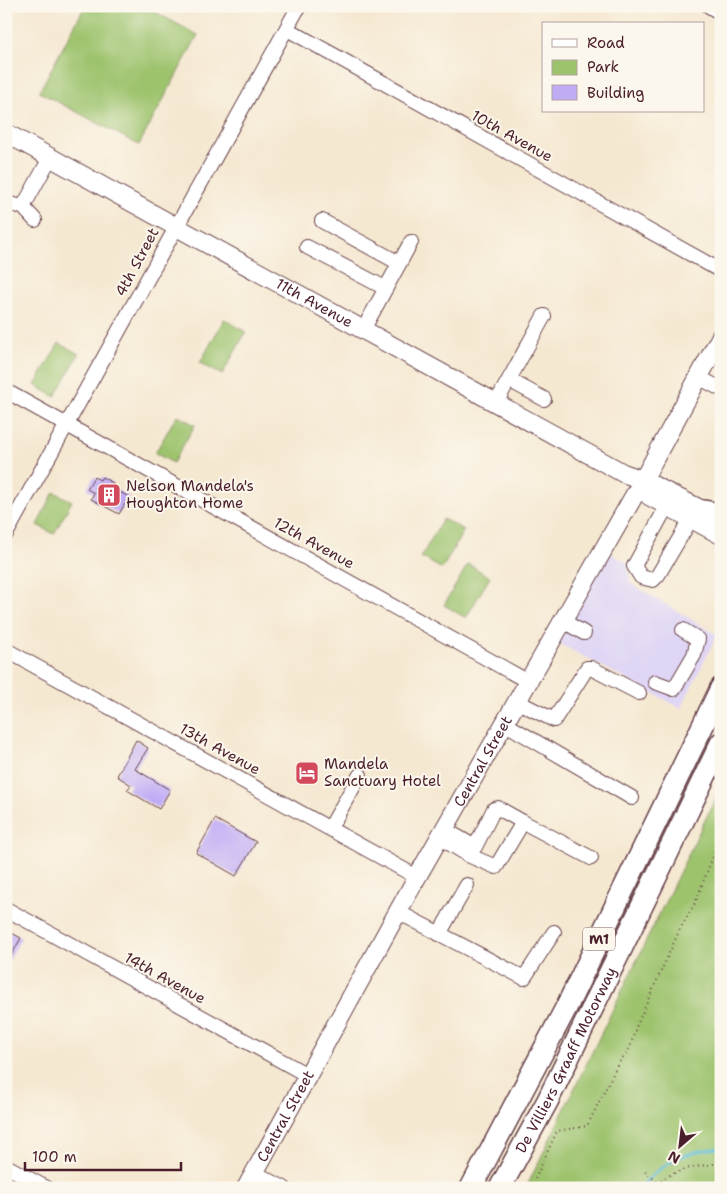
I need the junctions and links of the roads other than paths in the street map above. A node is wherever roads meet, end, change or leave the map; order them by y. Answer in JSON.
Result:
{"nodes":[{"id":1,"x":299,"y":6,"type":"edge"},
{"id":2,"x":709,"y":6,"type":"edge"},
{"id":3,"x":721,"y":13,"type":"edge"},
{"id":4,"x":286,"y":29,"type":"junction"},
{"id":5,"x":6,"y":133,"type":"edge"},
{"id":6,"x":50,"y":158,"type":"junction"},
{"id":7,"x":6,"y":203,"type":"edge"},
{"id":8,"x":23,"y":207,"type":"junction"},
{"id":9,"x":35,"y":220,"type":"dead end"},
{"id":10,"x":322,"y":221,"type":"dead end"},
{"id":11,"x":174,"y":227,"type":"junction"},
{"id":12,"x":410,"y":242,"type":"dead end"},
{"id":13,"x":307,"y":247,"type":"dead end"},
{"id":14,"x":399,"y":262,"type":"junction"},
{"id":15,"x":721,"y":271,"type":"edge"},
{"id":16,"x":386,"y":288,"type":"junction"},
{"id":17,"x":544,"y":316,"type":"dead end"},
{"id":18,"x":363,"y":330,"type":"junction"},
{"id":19,"x":721,"y":336,"type":"edge"},
{"id":20,"x":698,"y":377,"type":"junction"},
{"id":21,"x":508,"y":380,"type":"junction"},
{"id":22,"x":721,"y":389,"type":"edge"},
{"id":23,"x":6,"y":391,"type":"edge"},
{"id":24,"x":544,"y":399,"type":"dead end"},
{"id":25,"x":496,"y":403,"type":"junction"},
{"id":26,"x":68,"y":425,"type":"junction"},
{"id":27,"x":640,"y":485,"type":"junction"},
{"id":28,"x":667,"y":506,"type":"junction"},
{"id":29,"x":709,"y":516,"type":"edge"},
{"id":30,"x":6,"y":534,"type":"edge"},
{"id":31,"x":721,"y":535,"type":"edge"},
{"id":32,"x":563,"y":621,"type":"junction"},
{"id":33,"x":683,"y":630,"type":"dead end"},
{"id":34,"x":584,"y":634,"type":"dead end"},
{"id":35,"x":6,"y":650,"type":"edge"},
{"id":36,"x":527,"y":681,"type":"junction"},
{"id":37,"x":655,"y":682,"type":"dead end"},
{"id":38,"x":721,"y":688,"type":"edge"},
{"id":39,"x":639,"y":693,"type":"dead end"},
{"id":40,"x":516,"y":701,"type":"junction"},
{"id":41,"x":504,"y":723,"type":"junction"},
{"id":42,"x":721,"y":743,"type":"edge"},
{"id":43,"x":360,"y":775,"type":"dead end"},
{"id":44,"x":632,"y":798,"type":"dead end"},
{"id":45,"x":523,"y":822,"type":"junction"},
{"id":46,"x":330,"y":828,"type":"junction"},
{"id":47,"x":442,"y":833,"type":"junction"},
{"id":48,"x":472,"y":851,"type":"junction"},
{"id":49,"x":592,"y":858,"type":"dead end"},
{"id":50,"x":417,"y":877,"type":"junction"},
{"id":51,"x":467,"y":885,"type":"dead end"},
{"id":52,"x":400,"y":908,"type":"junction"},
{"id":53,"x":6,"y":909,"type":"edge"},
{"id":54,"x":441,"y":930,"type":"junction"},
{"id":55,"x":554,"y":932,"type":"dead end"},
{"id":56,"x":309,"y":1076,"type":"junction"},
{"id":57,"x":6,"y":1166,"type":"edge"},
{"id":58,"x":250,"y":1180,"type":"edge"},
{"id":59,"x":46,"y":1188,"type":"edge"},
{"id":60,"x":284,"y":1188,"type":"edge"},
{"id":61,"x":470,"y":1188,"type":"edge"},
{"id":62,"x":500,"y":1188,"type":"edge"}],
"edges":[{"from":1,"to":4,"type":"street","name":"4th Street"},
{"from":2,"to":3,"type":"street"},
{"from":4,"to":11,"type":"street","name":"4th Street"},
{"from":4,"to":15,"type":"street","name":"10th Avenue"},
{"from":5,"to":6,"type":"main road","name":"11th Avenue"},
{"from":6,"to":8,"type":"street"},
{"from":6,"to":11,"type":"main road","name":"11th Avenue"},
{"from":7,"to":8,"type":"street"},
{"from":8,"to":9,"type":"street"},
{"from":10,"to":14,"type":"street"},
{"from":11,"to":18,"type":"main road","name":"11th Avenue"},
{"from":11,"to":26,"type":"street","name":"4th Street"},
{"from":12,"to":14,"type":"street"},
{"from":13,"to":16,"type":"street"},
{"from":14,"to":16,"type":"street"},
{"from":16,"to":18,"type":"street"},
{"from":17,"to":21,"type":"street"},
{"from":18,"to":25,"type":"main road","name":"11th Avenue"},
{"from":19,"to":20,"type":"main road","name":"Central Street"},
{"from":20,"to":22,"type":"street"},
{"from":20,"to":27,"type":"main road","name":"Central Street"},
{"from":21,"to":24,"type":"street"},
{"from":21,"to":25,"type":"street"},
{"from":23,"to":26,"type":"street","name":"12th Avenue"},
{"from":25,"to":27,"type":"main road","name":"11th Avenue"},
{"from":26,"to":30,"type":"street","name":"4th Street"},
{"from":26,"to":36,"type":"street","name":"12th Avenue"},
{"from":27,"to":28,"type":"main road","name":"11th Avenue"},
{"from":27,"to":29,"type":"main road","name":"11th Avenue"},
{"from":27,"to":32,"type":"main road","name":"Central Street"},
{"from":28,"to":29,"type":"main road","name":"11th Avenue"},
{"from":28,"to":29,"type":"street"},
{"from":29,"to":31,"type":"main road","name":"11th Avenue"},
{"from":32,"to":34,"type":"street"},
{"from":32,"to":36,"type":"main road","name":"Central Street"},
{"from":33,"to":37,"type":"street"},
{"from":35,"to":46,"type":"street","name":"13th Avenue"},
{"from":36,"to":40,"type":"main road","name":"Central Street"},
{"from":38,"to":61,"type":"highway","number":"M1"},
{"from":39,"to":40,"type":"street"},
{"from":40,"to":41,"type":"main road","name":"Central Street"},
{"from":41,"to":44,"type":"street"},
{"from":41,"to":47,"type":"main road","name":"Central Street"},
{"from":42,"to":62,"type":"highway","name":"De Villiers Graaff Motorway","number":"M1"},
{"from":43,"to":46,"type":"street"},
{"from":45,"to":48,"type":"street"},
{"from":45,"to":48,"type":"street"},
{"from":45,"to":49,"type":"street"},
{"from":46,"to":50,"type":"street","name":"13th Avenue"},
{"from":47,"to":48,"type":"street"},
{"from":47,"to":50,"type":"main road","name":"Central Street"},
{"from":50,"to":52,"type":"main road","name":"Central Street"},
{"from":51,"to":54,"type":"street"},
{"from":52,"to":54,"type":"street"},
{"from":52,"to":56,"type":"main road","name":"Central Street"},
{"from":53,"to":56,"type":"street","name":"14th Avenue"},
{"from":54,"to":55,"type":"street"},
{"from":56,"to":58,"type":"main road","name":"Central Street"},
{"from":57,"to":59,"type":"street"},
{"from":58,"to":60,"type":"street"}]}
